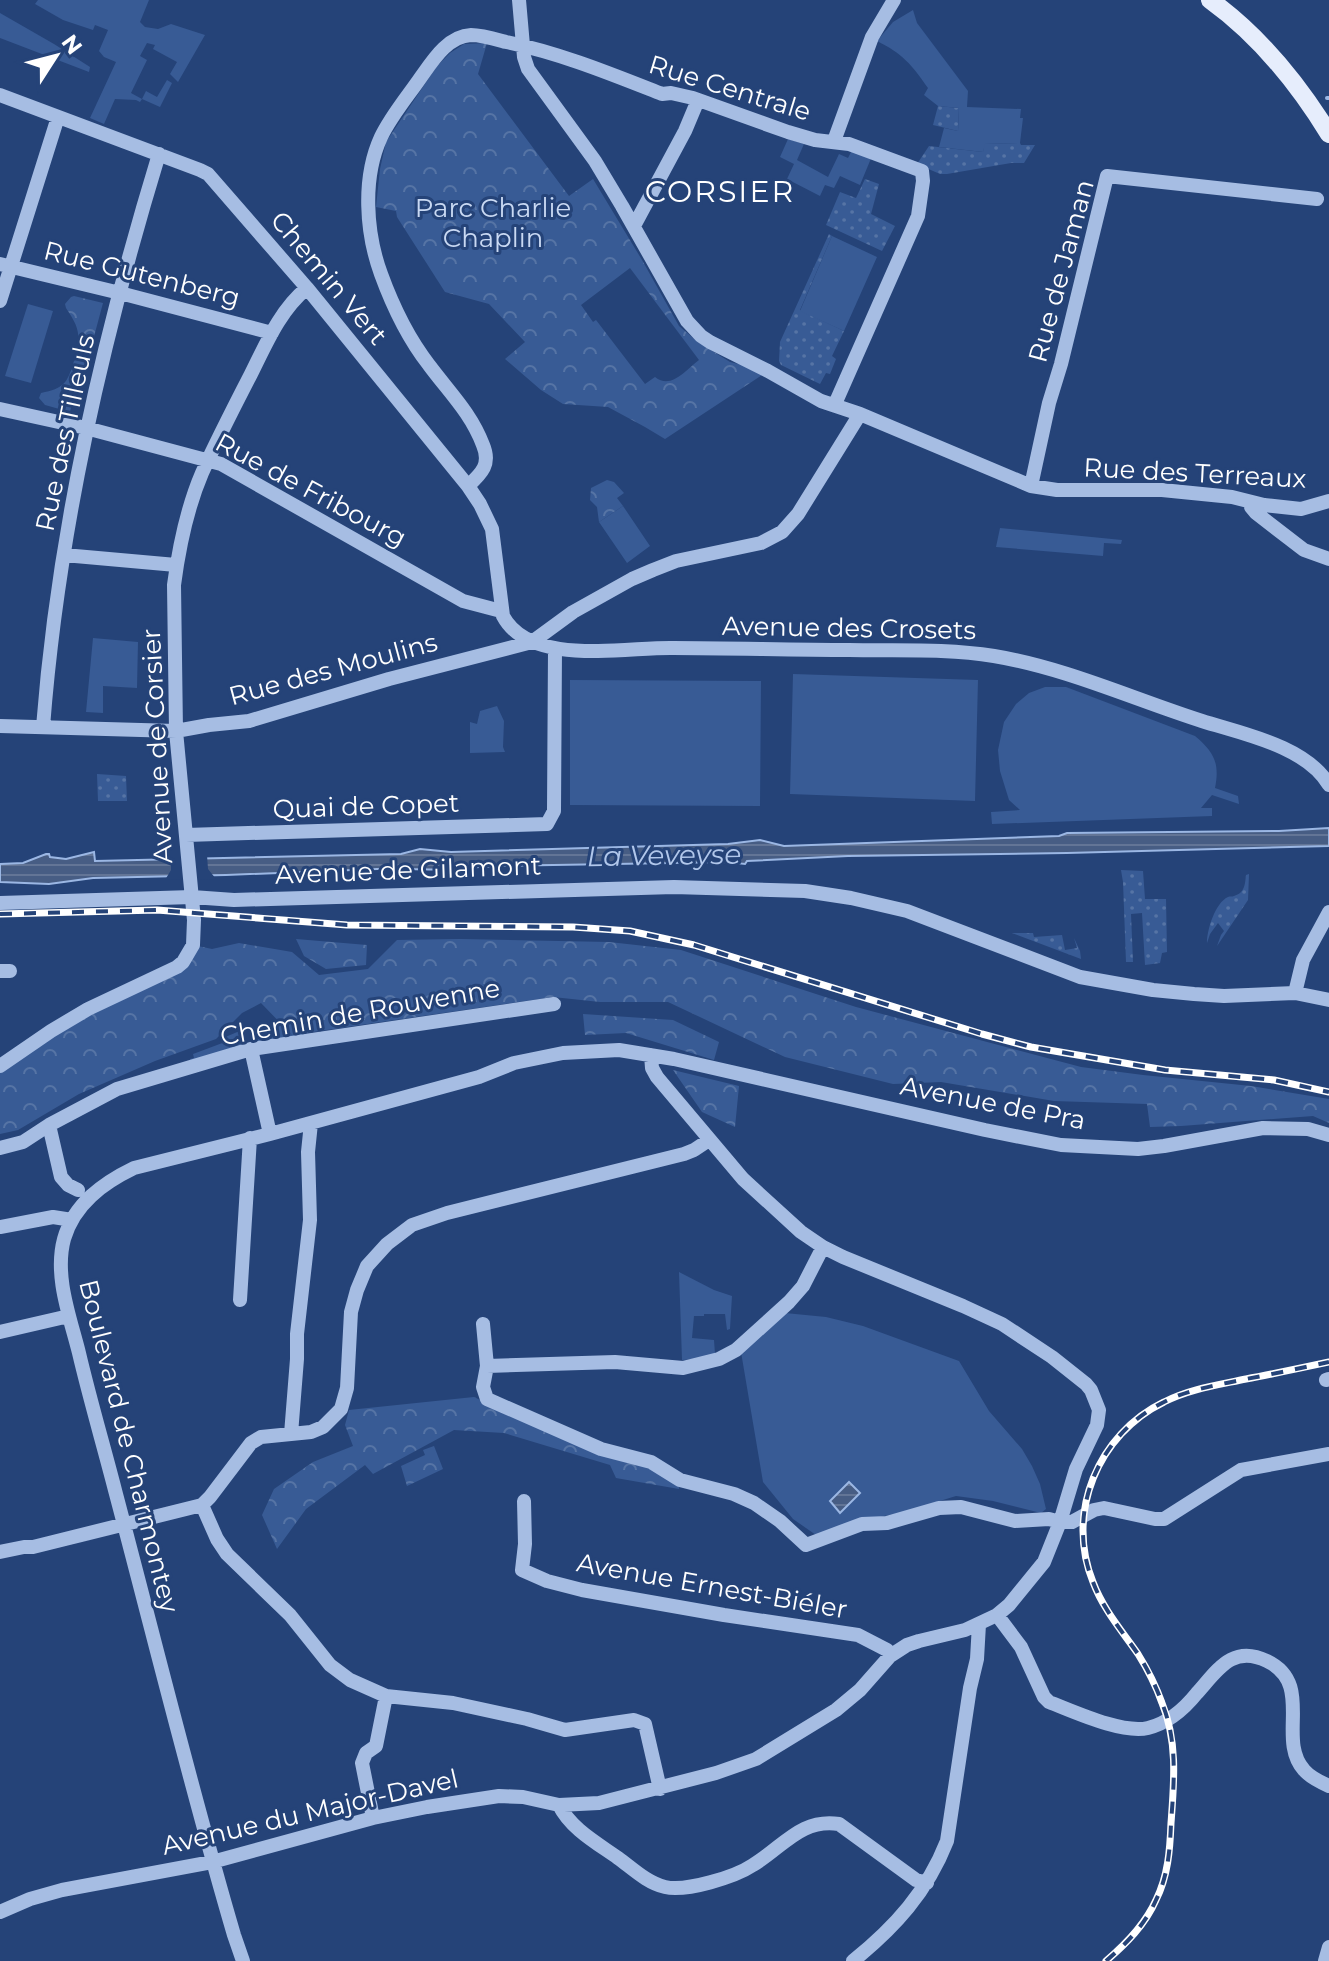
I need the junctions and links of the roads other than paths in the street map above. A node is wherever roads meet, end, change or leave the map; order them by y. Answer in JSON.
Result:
{"nodes":[{"id":1,"x":519,"y":0,"type":"edge"},
{"id":2,"x":894,"y":0,"type":"edge"},
{"id":3,"x":1210,"y":0,"type":"edge"},
{"id":4,"x":523,"y":45,"type":"junction"},
{"id":5,"x":0,"y":95,"type":"edge"},
{"id":6,"x":698,"y":100,"type":"junction"},
{"id":7,"x":58,"y":117,"type":"junction"},
{"id":8,"x":1329,"y":134,"type":"edge"},
{"id":9,"x":842,"y":142,"type":"junction"},
{"id":10,"x":159,"y":154,"type":"junction"},
{"id":11,"x":1317,"y":199,"type":"dead end"},
{"id":12,"x":634,"y":226,"type":"junction"},
{"id":13,"x":6,"y":265,"type":"edge"},
{"id":14,"x":307,"y":288,"type":"junction"},
{"id":15,"x":120,"y":293,"type":"junction"},
{"id":16,"x":0,"y":301,"type":"edge"},
{"id":17,"x":272,"y":333,"type":"junction"},
{"id":18,"x":835,"y":404,"type":"junction"},
{"id":19,"x":0,"y":409,"type":"edge"},
{"id":20,"x":860,"y":414,"type":"junction"},
{"id":21,"x":86,"y":428,"type":"junction"},
{"id":22,"x":209,"y":461,"type":"junction"},
{"id":23,"x":468,"y":486,"type":"junction"},
{"id":24,"x":1031,"y":486,"type":"junction"},
{"id":25,"x":1329,"y":501,"type":"edge"},
{"id":26,"x":1250,"y":502,"type":"junction"},
{"id":27,"x":64,"y":555,"type":"junction"},
{"id":28,"x":1329,"y":559,"type":"edge"},
{"id":29,"x":176,"y":565,"type":"junction"},
{"id":30,"x":501,"y":611,"type":"junction"},
{"id":31,"x":532,"y":642,"type":"junction"},
{"id":32,"x":555,"y":649,"type":"junction"},
{"id":33,"x":0,"y":726,"type":"edge"},
{"id":34,"x":43,"y":727,"type":"junction"},
{"id":35,"x":176,"y":731,"type":"junction"},
{"id":36,"x":1329,"y":785,"type":"edge"},
{"id":37,"x":187,"y":841,"type":"junction"},
{"id":38,"x":191,"y":892,"type":"junction"},
{"id":39,"x":0,"y":903,"type":"edge"},
{"id":40,"x":1329,"y":912,"type":"edge"},
{"id":41,"x":1295,"y":993,"type":"junction"},
{"id":42,"x":1329,"y":1000,"type":"edge"},
{"id":43,"x":554,"y":1004,"type":"dead end"},
{"id":44,"x":251,"y":1049,"type":"junction"},
{"id":45,"x":651,"y":1055,"type":"junction"},
{"id":46,"x":0,"y":1066,"type":"edge"},
{"id":47,"x":311,"y":1123,"type":"junction"},
{"id":48,"x":49,"y":1125,"type":"junction"},
{"id":49,"x":270,"y":1134,"type":"junction"},
{"id":50,"x":1329,"y":1135,"type":"edge"},
{"id":51,"x":250,"y":1138,"type":"junction"},
{"id":52,"x":709,"y":1140,"type":"junction"},
{"id":53,"x":0,"y":1148,"type":"edge"},
{"id":54,"x":78,"y":1190,"type":"dead end"},
{"id":55,"x":72,"y":1220,"type":"junction"},
{"id":56,"x":0,"y":1227,"type":"edge"},
{"id":57,"x":823,"y":1247,"type":"junction"},
{"id":58,"x":240,"y":1300,"type":"dead end"},
{"id":59,"x":69,"y":1316,"type":"junction"},
{"id":60,"x":483,"y":1324,"type":"dead end"},
{"id":61,"x":0,"y":1332,"type":"edge"},
{"id":62,"x":487,"y":1366,"type":"junction"},
{"id":63,"x":291,"y":1434,"type":"junction"},
{"id":64,"x":1329,"y":1454,"type":"edge"},
{"id":65,"x":524,"y":1501,"type":"dead end"},
{"id":66,"x":202,"y":1505,"type":"junction"},
{"id":67,"x":1060,"y":1522,"type":"junction"},
{"id":68,"x":123,"y":1524,"type":"junction"},
{"id":69,"x":0,"y":1552,"type":"edge"},
{"id":70,"x":997,"y":1615,"type":"junction"},
{"id":71,"x":979,"y":1624,"type":"junction"},
{"id":72,"x":890,"y":1656,"type":"junction"},
{"id":73,"x":386,"y":1696,"type":"junction"},
{"id":74,"x":1329,"y":1786,"type":"edge"},
{"id":75,"x":660,"y":1789,"type":"junction"},
{"id":76,"x":559,"y":1805,"type":"junction"},
{"id":77,"x":373,"y":1818,"type":"junction"},
{"id":78,"x":212,"y":1862,"type":"junction"},
{"id":79,"x":927,"y":1883,"type":"junction"},
{"id":80,"x":0,"y":1912,"type":"edge"},
{"id":81,"x":1329,"y":1947,"type":"edge"},
{"id":82,"x":243,"y":1961,"type":"edge"},
{"id":83,"x":853,"y":1961,"type":"edge"},
{"id":84,"x":1325,"y":1961,"type":"edge"}],
"edges":[{"from":1,"to":4,"type":"street","name":"Rue des Terreaux"},
{"from":2,"to":9,"type":"street"},
{"from":3,"to":8,"type":"main road"},
{"from":4,"to":6,"type":"street","name":"Rue Centrale"},
{"from":4,"to":12,"type":"street","name":"Rue des Terreaux"},
{"from":4,"to":23,"type":"street","name":"Rue Centrale"},
{"from":5,"to":7,"type":"street","name":"Chemin Vert"},
{"from":6,"to":9,"type":"street","name":"Rue Centrale"},
{"from":6,"to":12,"type":"street"},
{"from":7,"to":10,"type":"street","name":"Chemin Vert"},
{"from":7,"to":13,"type":"street"},
{"from":9,"to":18,"type":"street","name":"Rue Centrale"},
{"from":10,"to":14,"type":"street","name":"Chemin Vert"},
{"from":10,"to":15,"type":"street","name":"Rue des Tilleuls"},
{"from":11,"to":24,"type":"street","name":"Rue de Jaman"},
{"from":12,"to":18,"type":"street","name":"Rue des Terreaux"},
{"from":13,"to":15,"type":"street","name":"Rue Gutenberg"},
{"from":13,"to":16,"type":"street"},
{"from":14,"to":17,"type":"street","name":"Avenue de Corsier"},
{"from":14,"to":23,"type":"street","name":"Chemin Vert"},
{"from":15,"to":17,"type":"street","name":"Rue Gutenberg"},
{"from":15,"to":21,"type":"street","name":"Rue des Tilleuls"},
{"from":17,"to":22,"type":"street","name":"Avenue de Corsier"},
{"from":18,"to":20,"type":"street","name":"Rue des Terreaux"},
{"from":19,"to":21,"type":"street","name":"Rue de Fribourg"},
{"from":20,"to":24,"type":"street","name":"Rue des Terreaux"},
{"from":20,"to":31,"type":"street"},
{"from":21,"to":22,"type":"street","name":"Rue de Fribourg"},
{"from":21,"to":27,"type":"street","name":"Rue des Tilleuls"},
{"from":22,"to":29,"type":"street","name":"Avenue de Corsier"},
{"from":22,"to":30,"type":"street","name":"Rue de Fribourg"},
{"from":23,"to":30,"type":"street","name":"Chemin Vert"},
{"from":24,"to":26,"type":"street","name":"Rue des Terreaux"},
{"from":25,"to":26,"type":"street","name":"Rue des Terreaux"},
{"from":26,"to":28,"type":"street"},
{"from":27,"to":29,"type":"street"},
{"from":27,"to":34,"type":"street","name":"Rue des Tilleuls"},
{"from":29,"to":35,"type":"street","name":"Avenue de Corsier"},
{"from":30,"to":31,"type":"street"},
{"from":31,"to":32,"type":"street","name":"Avenue des Crosets"},
{"from":31,"to":35,"type":"street","name":"Rue des Moulins"},
{"from":32,"to":36,"type":"street","name":"Avenue des Crosets"},
{"from":32,"to":37,"type":"street","name":"Quai de Copet"},
{"from":33,"to":34,"type":"street","name":"Rue des Moulins"},
{"from":34,"to":35,"type":"street","name":"Rue des Moulins"},
{"from":35,"to":37,"type":"street","name":"Avenue de Corsier"},
{"from":37,"to":38,"type":"street","name":"Avenue de Corsier"},
{"from":38,"to":39,"type":"street","name":"Avenue de Gilamont"},
{"from":38,"to":41,"type":"street","name":"Avenue de Gilamont"},
{"from":38,"to":46,"type":"street","name":"Avenue de Corsier"},
{"from":40,"to":41,"type":"street"},
{"from":41,"to":42,"type":"street","name":"Avenue de Gilamont"},
{"from":43,"to":44,"type":"street","name":"Chemin de Rouvenne"},
{"from":44,"to":48,"type":"street","name":"Chemin de Rouvenne"},
{"from":44,"to":49,"type":"street"},
{"from":45,"to":47,"type":"street","name":"Boulevard de Charmontey"},
{"from":45,"to":50,"type":"street","name":"Avenue de Pra"},
{"from":45,"to":52,"type":"street","name":"Avenue du Major-Davel"},
{"from":47,"to":49,"type":"street","name":"Boulevard de Charmontey"},
{"from":47,"to":63,"type":"street"},
{"from":48,"to":53,"type":"street","name":"Chemin de Rouvenne"},
{"from":48,"to":54,"type":"street"},
{"from":49,"to":51,"type":"street","name":"Boulevard de Charmontey"},
{"from":51,"to":55,"type":"street","name":"Boulevard de Charmontey"},
{"from":51,"to":58,"type":"street"},
{"from":52,"to":57,"type":"street","name":"Avenue du Major-Davel"},
{"from":52,"to":63,"type":"street"},
{"from":55,"to":56,"type":"street"},
{"from":55,"to":59,"type":"street","name":"Boulevard de Charmontey"},
{"from":57,"to":62,"type":"street"},
{"from":57,"to":67,"type":"street","name":"Avenue du Major-Davel"},
{"from":59,"to":61,"type":"street"},
{"from":59,"to":68,"type":"street","name":"Boulevard de Charmontey"},
{"from":60,"to":62,"type":"street"},
{"from":62,"to":67,"type":"street"},
{"from":63,"to":66,"type":"street"},
{"from":64,"to":67,"type":"street"},
{"from":65,"to":72,"type":"street","name":"Avenue Ernest-Biéler"},
{"from":66,"to":68,"type":"street"},
{"from":66,"to":73,"type":"street"},
{"from":67,"to":70,"type":"street","name":"Avenue du Major-Davel"},
{"from":68,"to":69,"type":"street"},
{"from":68,"to":78,"type":"street","name":"Boulevard de Charmontey"},
{"from":70,"to":71,"type":"street","name":"Avenue du Major-Davel"},
{"from":70,"to":74,"type":"street"},
{"from":71,"to":72,"type":"street","name":"Avenue du Major-Davel"},
{"from":71,"to":79,"type":"street"},
{"from":72,"to":75,"type":"street","name":"Avenue du Major-Davel"},
{"from":73,"to":75,"type":"street"},
{"from":73,"to":77,"type":"street"},
{"from":75,"to":76,"type":"street","name":"Avenue du Major-Davel"},
{"from":76,"to":77,"type":"street","name":"Avenue du Major-Davel"},
{"from":76,"to":79,"type":"street"},
{"from":77,"to":78,"type":"street","name":"Avenue du Major-Davel"},
{"from":78,"to":80,"type":"street","name":"Avenue du Major-Davel"},
{"from":78,"to":82,"type":"street","name":"Boulevard de Charmontey"},
{"from":79,"to":83,"type":"street"},
{"from":81,"to":84,"type":"street"}]}
